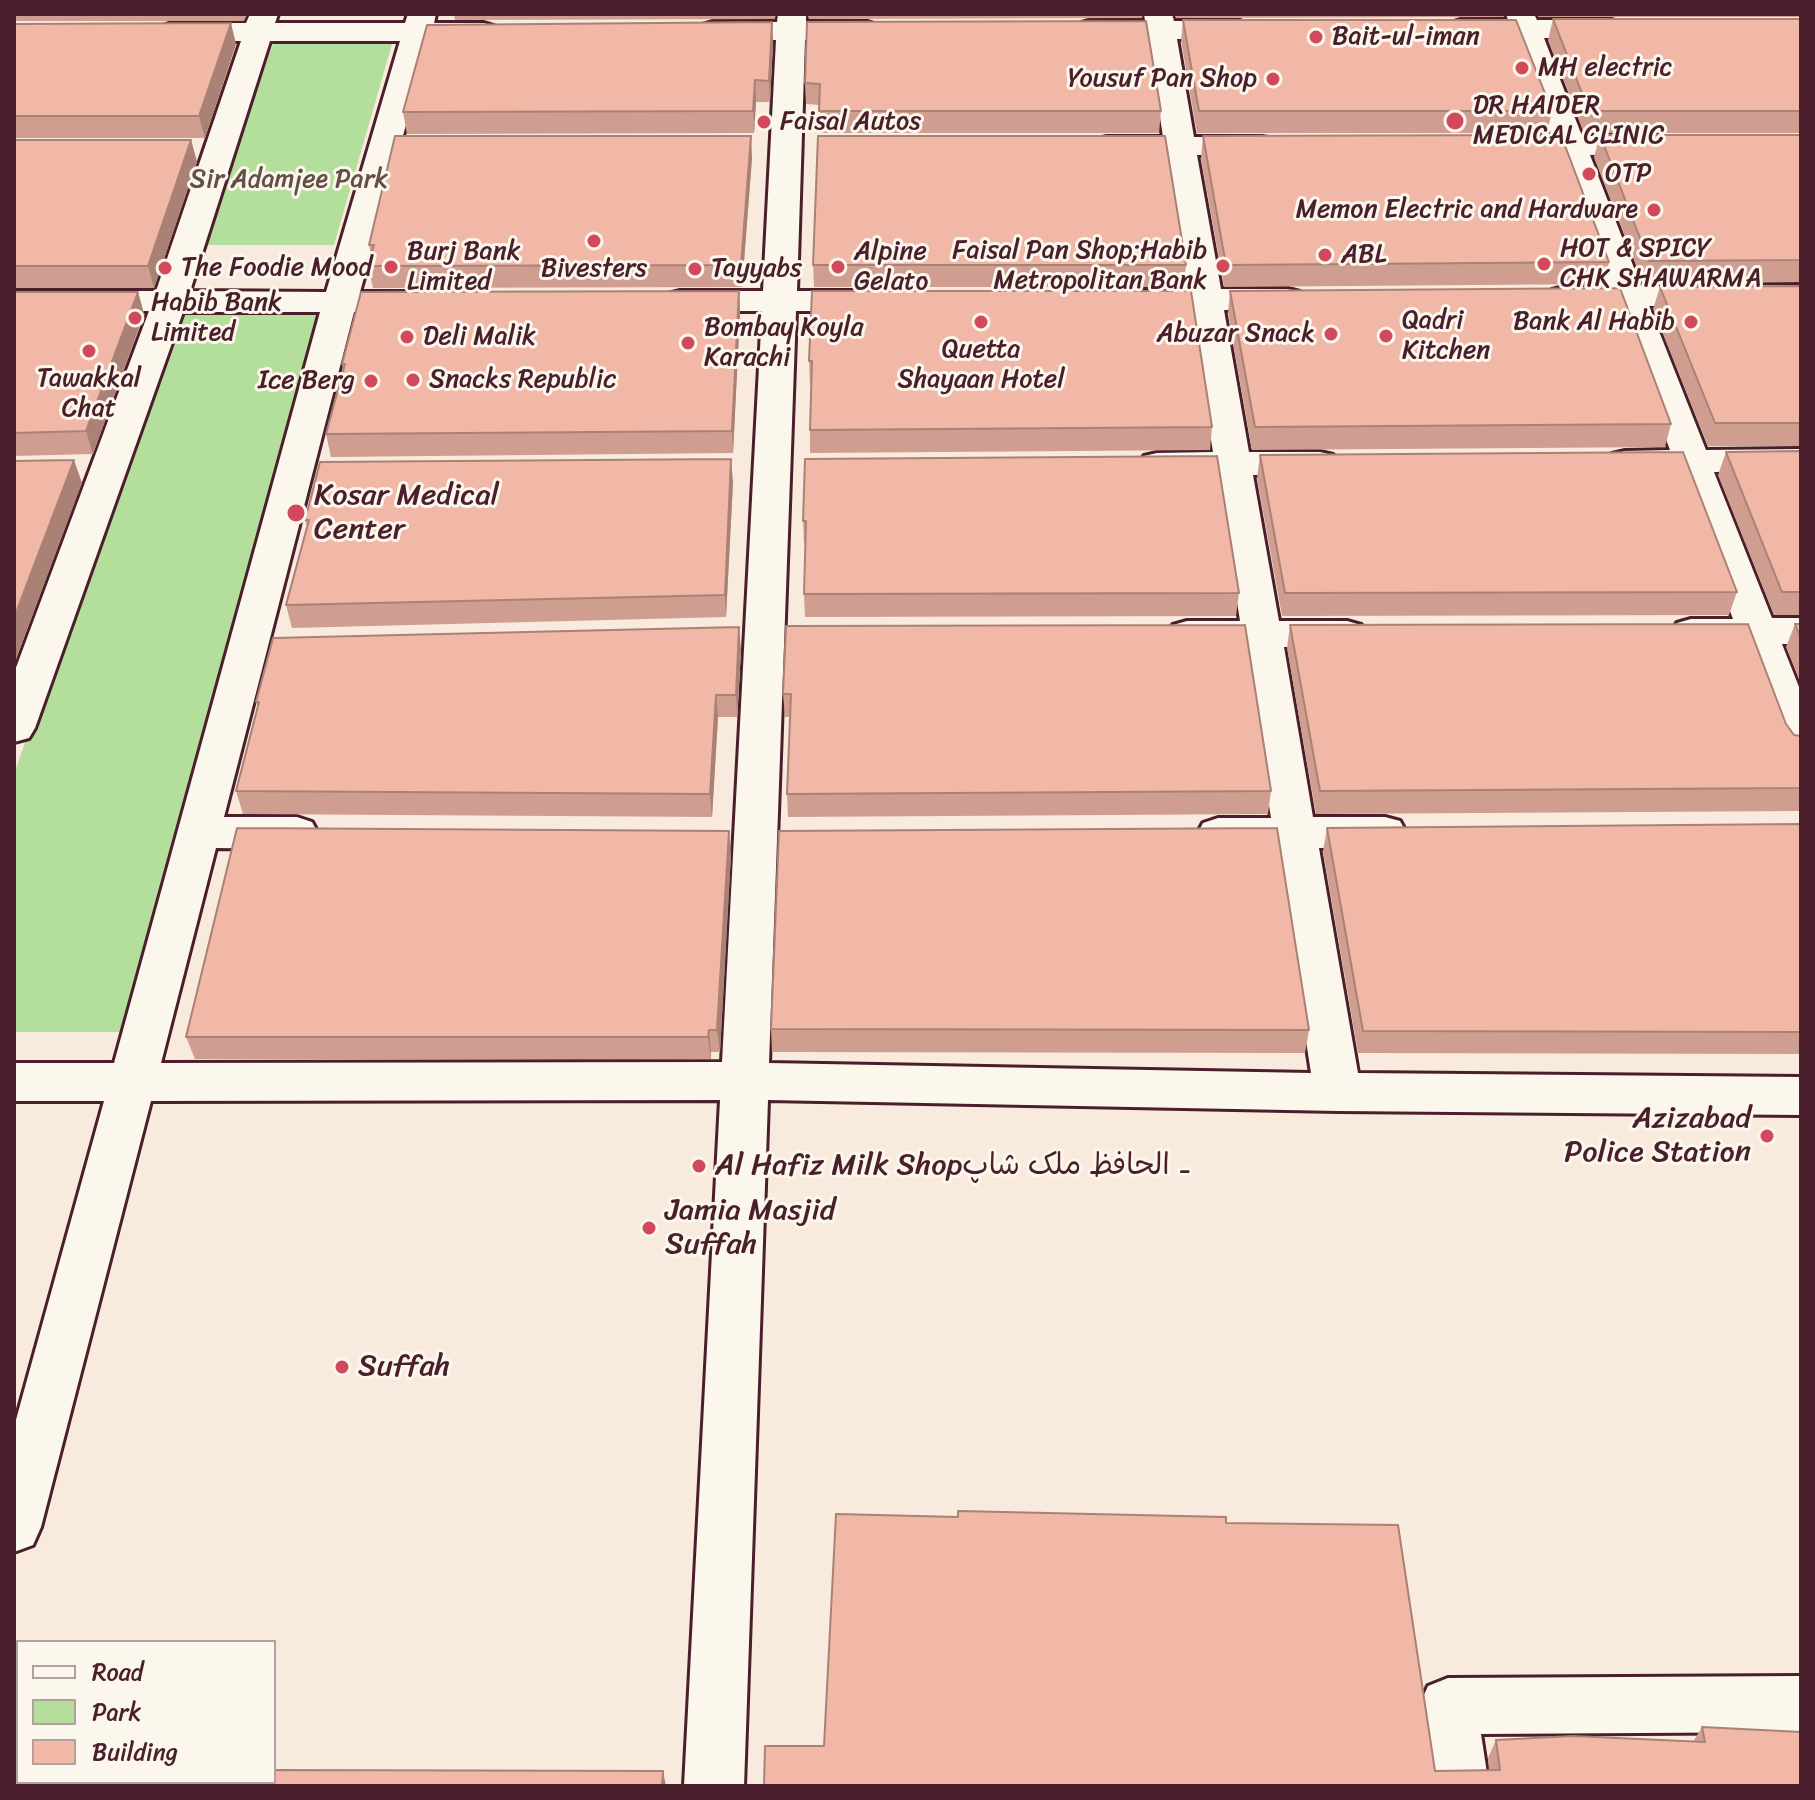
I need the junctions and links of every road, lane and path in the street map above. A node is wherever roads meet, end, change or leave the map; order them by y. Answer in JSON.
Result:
{"nodes":[{"id":1,"x":791,"y":22,"type":"edge"},
{"id":2,"x":1159,"y":22,"type":"edge"},
{"id":3,"x":1523,"y":22,"type":"edge"},
{"id":4,"x":261,"y":23,"type":"edge"},
{"id":5,"x":420,"y":23,"type":"edge"},
{"id":6,"x":1431,"y":29,"type":"edge"},
{"id":7,"x":1633,"y":29,"type":"edge"},
{"id":8,"x":1068,"y":30,"type":"edge"},
{"id":9,"x":1272,"y":30,"type":"edge"},
{"id":10,"x":682,"y":31,"type":"edge"},
{"id":11,"x":899,"y":31,"type":"edge"},
{"id":12,"x":151,"y":32,"type":"edge"},
{"id":13,"x":511,"y":32,"type":"edge"},
{"id":14,"x":1694,"y":145,"type":"edge"},
{"id":15,"x":1085,"y":146,"type":"edge"},
{"id":16,"x":1180,"y":146,"type":"junction"},
{"id":17,"x":1289,"y":146,"type":"edge"},
{"id":18,"x":1477,"y":146,"type":"edge"},
{"id":19,"x":1571,"y":146,"type":"junction"},
{"id":20,"x":1801,"y":295,"type":"edge"},
{"id":21,"x":1629,"y":296,"type":"junction"},
{"id":22,"x":1535,"y":297,"type":"edge"},
{"id":23,"x":1315,"y":299,"type":"edge"},
{"id":24,"x":170,"y":300,"type":"junction"},
{"id":25,"x":1095,"y":300,"type":"edge"},
{"id":26,"x":1206,"y":300,"type":"junction"},
{"id":27,"x":14,"y":301,"type":"edge"},
{"id":28,"x":654,"y":301,"type":"edge"},
{"id":29,"x":779,"y":301,"type":"junction"},
{"id":30,"x":906,"y":301,"type":"edge"},
{"id":31,"x":340,"y":302,"type":"junction"},
{"id":32,"x":450,"y":302,"type":"edge"},
{"id":33,"x":1801,"y":460,"type":"edge"},
{"id":34,"x":1692,"y":461,"type":"junction"},
{"id":35,"x":1597,"y":462,"type":"edge"},
{"id":36,"x":1233,"y":463,"type":"junction"},
{"id":37,"x":1359,"y":463,"type":"edge"},
{"id":38,"x":1122,"y":464,"type":"edge"},
{"id":39,"x":110,"y":468,"type":"junction"},
{"id":40,"x":69,"y":469,"type":"edge"},
{"id":41,"x":1801,"y":631,"type":"edge"},
{"id":42,"x":1649,"y":632,"type":"edge"},
{"id":43,"x":1758,"y":632,"type":"junction"},
{"id":44,"x":1386,"y":633,"type":"edge"},
{"id":45,"x":1153,"y":634,"type":"edge"},
{"id":46,"x":1261,"y":634,"type":"junction"},
{"id":47,"x":30,"y":642,"type":"edge"},
{"id":48,"x":14,"y":728,"type":"edge"},
{"id":49,"x":1801,"y":745,"type":"edge"},
{"id":50,"x":200,"y":832,"type":"junction"},
{"id":51,"x":1421,"y":832,"type":"edge"},
{"id":52,"x":343,"y":833,"type":"edge"},
{"id":53,"x":1294,"y":833,"type":"junction"},
{"id":54,"x":1183,"y":834,"type":"edge"},
{"id":55,"x":745,"y":1081,"type":"junction"},
{"id":56,"x":14,"y":1082,"type":"edge"},
{"id":57,"x":134,"y":1083,"type":"junction"},
{"id":58,"x":1338,"y":1092,"type":"junction"},
{"id":59,"x":1801,"y":1096,"type":"edge"},
{"id":60,"x":14,"y":1527,"type":"edge"},
{"id":61,"x":1801,"y":1704,"type":"edge"},
{"id":62,"x":714,"y":1786,"type":"edge"},
{"id":63,"x":1459,"y":1786,"type":"edge"}],
"edges":[{"from":1,"to":10,"type":"street"},
{"from":1,"to":11,"type":"street"},
{"from":1,"to":29,"type":"street"},
{"from":2,"to":8,"type":"street"},
{"from":2,"to":9,"type":"street"},
{"from":2,"to":16,"type":"street"},
{"from":3,"to":6,"type":"street"},
{"from":3,"to":7,"type":"street"},
{"from":3,"to":19,"type":"street"},
{"from":4,"to":5,"type":"street"},
{"from":4,"to":12,"type":"street"},
{"from":4,"to":24,"type":"street"},
{"from":5,"to":13,"type":"street"},
{"from":5,"to":31,"type":"street"},
{"from":14,"to":19,"type":"street"},
{"from":15,"to":16,"type":"street"},
{"from":16,"to":17,"type":"street"},
{"from":16,"to":26,"type":"street"},
{"from":18,"to":19,"type":"street"},
{"from":19,"to":21,"type":"street"},
{"from":20,"to":21,"type":"street"},
{"from":21,"to":22,"type":"street"},
{"from":21,"to":34,"type":"street"},
{"from":23,"to":26,"type":"street"},
{"from":24,"to":27,"type":"street"},
{"from":24,"to":31,"type":"street"},
{"from":24,"to":39,"type":"street"},
{"from":25,"to":26,"type":"street"},
{"from":26,"to":36,"type":"street"},
{"from":28,"to":29,"type":"street"},
{"from":29,"to":30,"type":"street"},
{"from":29,"to":55,"type":"street"},
{"from":31,"to":32,"type":"street"},
{"from":31,"to":50,"type":"street"},
{"from":33,"to":34,"type":"street"},
{"from":34,"to":35,"type":"street"},
{"from":34,"to":43,"type":"street"},
{"from":36,"to":37,"type":"street"},
{"from":36,"to":38,"type":"street"},
{"from":36,"to":46,"type":"street"},
{"from":39,"to":40,"type":"street"},
{"from":39,"to":47,"type":"street"},
{"from":41,"to":43,"type":"street"},
{"from":42,"to":43,"type":"street"},
{"from":43,"to":49,"type":"street"},
{"from":44,"to":46,"type":"street"},
{"from":45,"to":46,"type":"street"},
{"from":46,"to":53,"type":"street"},
{"from":47,"to":48,"type":"street"},
{"from":50,"to":52,"type":"street"},
{"from":50,"to":57,"type":"street"},
{"from":51,"to":53,"type":"street"},
{"from":53,"to":54,"type":"street"},
{"from":53,"to":58,"type":"street"},
{"from":55,"to":57,"type":"street"},
{"from":55,"to":58,"type":"street"},
{"from":55,"to":62,"type":"street"},
{"from":56,"to":57,"type":"street"},
{"from":57,"to":60,"type":"street"},
{"from":58,"to":59,"type":"street"},
{"from":61,"to":63,"type":"street"}]}
